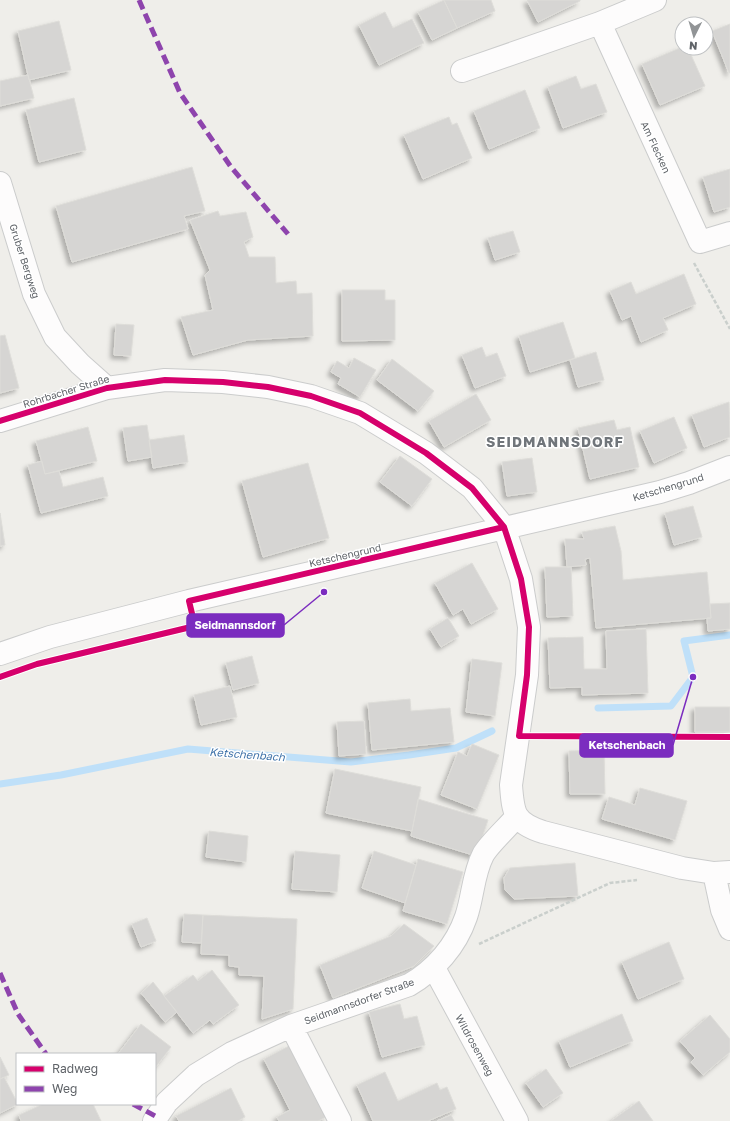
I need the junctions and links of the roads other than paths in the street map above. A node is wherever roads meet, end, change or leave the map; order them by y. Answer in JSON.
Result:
{"nodes":[{"id":1,"x":654,"y":0,"type":"edge"},
{"id":2,"x":600,"y":23,"type":"junction"},
{"id":3,"x":462,"y":71,"type":"dead end"},
{"id":4,"x":0,"y":183,"type":"edge"},
{"id":5,"x":730,"y":233,"type":"edge"},
{"id":6,"x":107,"y":388,"type":"junction"},
{"id":7,"x":0,"y":421,"type":"edge"},
{"id":8,"x":730,"y":467,"type":"edge"},
{"id":9,"x":504,"y":527,"type":"junction"},
{"id":10,"x":0,"y":654,"type":"edge"},
{"id":11,"x":517,"y":816,"type":"junction"},
{"id":12,"x":722,"y":873,"type":"edge"},
{"id":13,"x":730,"y":929,"type":"edge"},
{"id":14,"x":434,"y":968,"type":"junction"},
{"id":15,"x":291,"y":1026,"type":"junction"},
{"id":16,"x":154,"y":1121,"type":"edge"},
{"id":17,"x":340,"y":1121,"type":"edge"},
{"id":18,"x":517,"y":1121,"type":"edge"}],
"edges":[{"from":1,"to":2,"type":"street"},
{"from":2,"to":3,"type":"street"},
{"from":2,"to":5,"type":"street","name":"Am Flecken"},
{"from":4,"to":6,"type":"street","name":"Gruber Bergweg"},
{"from":6,"to":7,"type":"street","name":"Rohrbacher Straße"},
{"from":6,"to":9,"type":"street","name":"Rohrbacher Straße"},
{"from":8,"to":9,"type":"street","name":"Ketschengrund"},
{"from":9,"to":10,"type":"street","name":"Ketschengrund"},
{"from":9,"to":11,"type":"street","name":"Rohrbacher Straße"},
{"from":11,"to":12,"type":"street"},
{"from":11,"to":14,"type":"street","name":"Seidmannsdorfer Straße"},
{"from":12,"to":13,"type":"street"},
{"from":14,"to":15,"type":"street","name":"Seidmannsdorfer Straße"},
{"from":14,"to":18,"type":"street","name":"Wildrosenweg"},
{"from":15,"to":16,"type":"street","name":"Seidmannsdorfer Straße"},
{"from":15,"to":17,"type":"street"}]}
